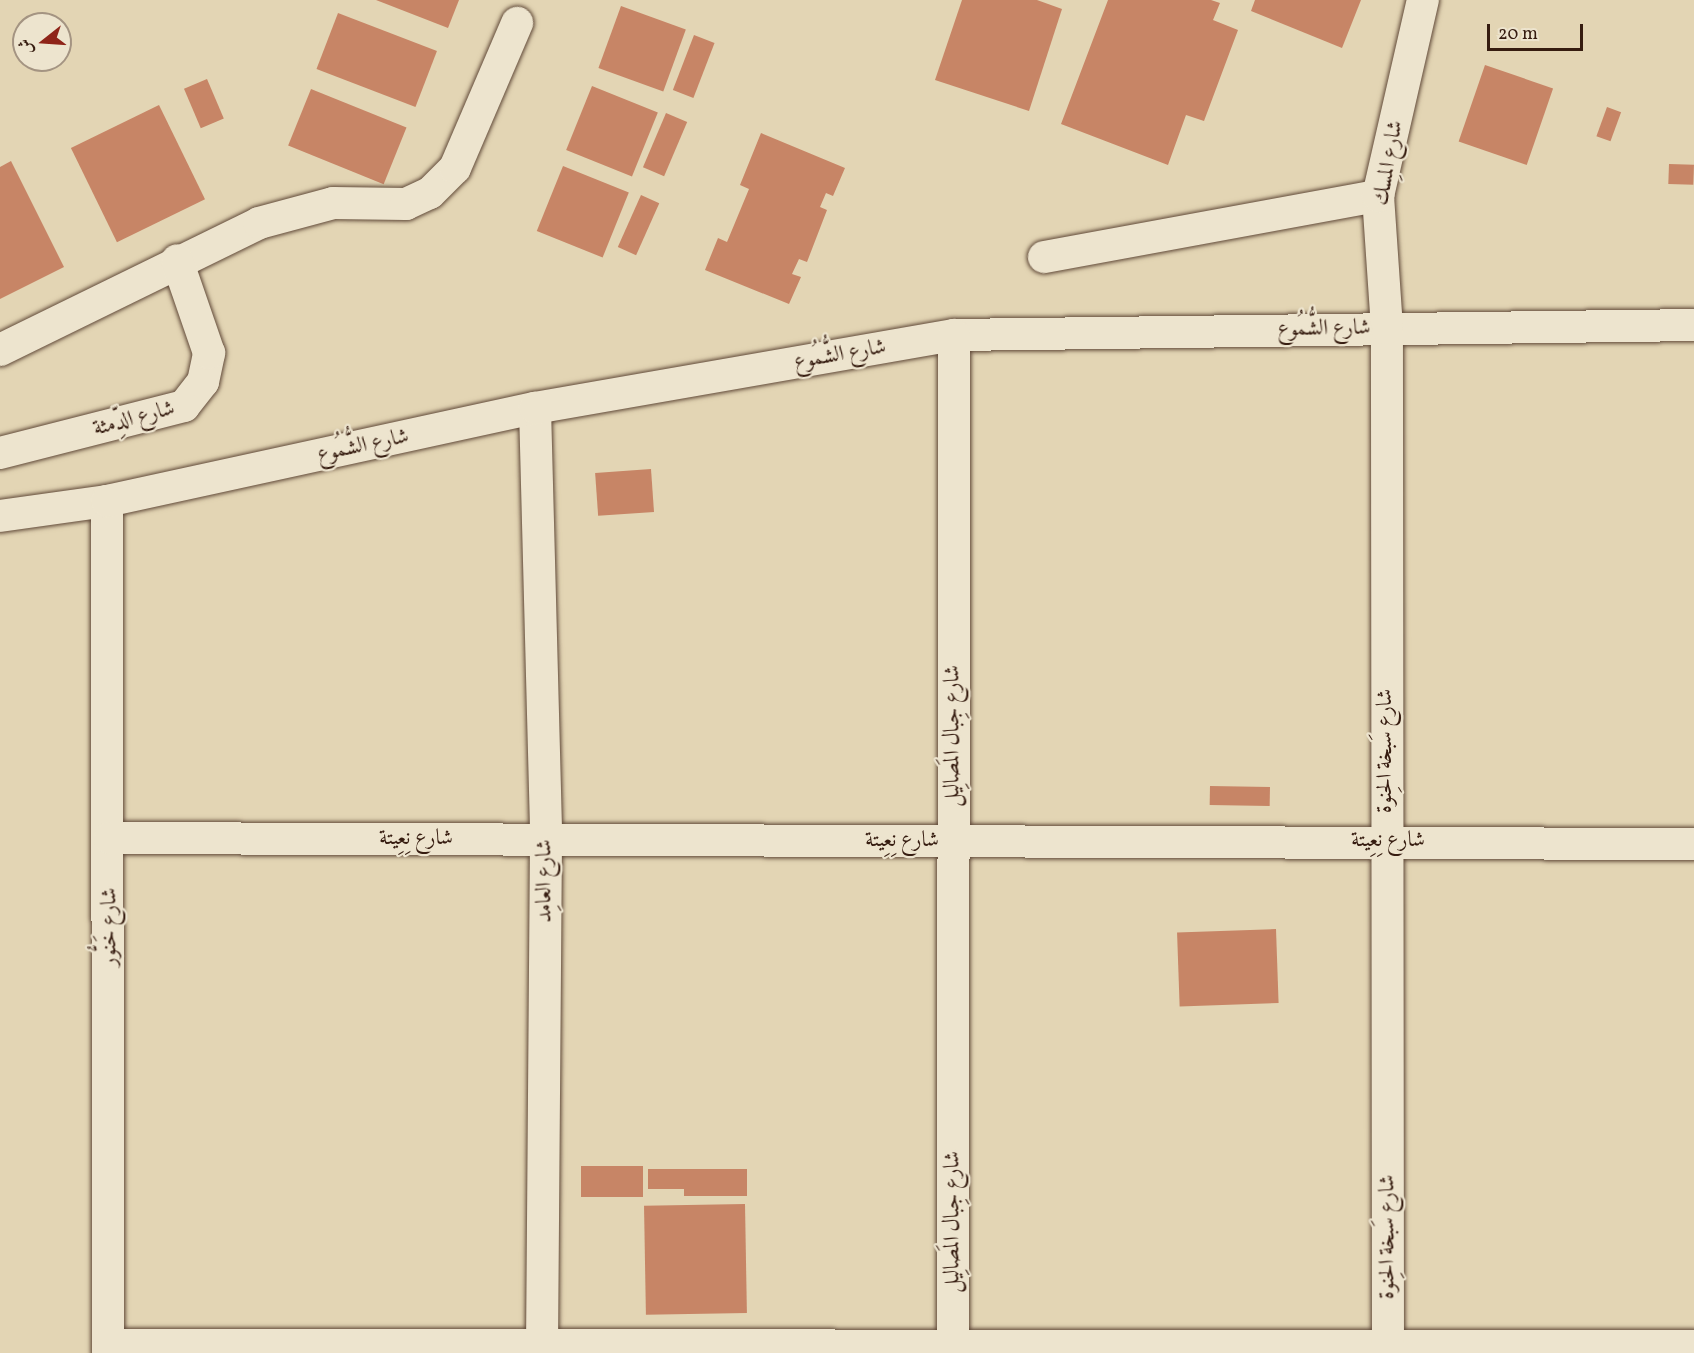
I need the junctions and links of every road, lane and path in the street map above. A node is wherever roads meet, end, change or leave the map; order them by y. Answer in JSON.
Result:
{"nodes":[{"id":1,"x":1423,"y":0,"type":"edge"},
{"id":2,"x":517,"y":23,"type":"dead end"},
{"id":3,"x":1378,"y":196,"type":"junction"},
{"id":4,"x":1044,"y":258,"type":"dead end"},
{"id":5,"x":177,"y":260,"type":"junction"},
{"id":6,"x":1694,"y":325,"type":"edge"},
{"id":7,"x":1387,"y":328,"type":"junction"},
{"id":8,"x":954,"y":334,"type":"junction"},
{"id":9,"x":0,"y":350,"type":"edge"},
{"id":10,"x":535,"y":408,"type":"junction"},
{"id":11,"x":0,"y":453,"type":"edge"},
{"id":12,"x":107,"y":501,"type":"junction"},
{"id":13,"x":0,"y":516,"type":"edge"},
{"id":14,"x":110,"y":838,"type":"junction"},
{"id":15,"x":546,"y":840,"type":"junction"},
{"id":16,"x":952,"y":841,"type":"junction"},
{"id":17,"x":1385,"y":841,"type":"junction"},
{"id":18,"x":1694,"y":844,"type":"edge"},
{"id":19,"x":1694,"y":1346,"type":"edge"},
{"id":20,"x":1388,"y":1348,"type":"edge"},
{"id":21,"x":108,"y":1349,"type":"edge"},
{"id":22,"x":542,"y":1349,"type":"edge"},
{"id":23,"x":953,"y":1349,"type":"edge"}],
"edges":[{"from":1,"to":3,"type":"street","name":"شارع المِسك"},
{"from":2,"to":5,"type":"street"},
{"from":3,"to":4,"type":"street"},
{"from":3,"to":7,"type":"street","name":"شارع المِسك"},
{"from":5,"to":9,"type":"street"},
{"from":5,"to":11,"type":"street","name":"شارع الدِّمثة"},
{"from":6,"to":7,"type":"street","name":"شارع الشُّمُوع"},
{"from":7,"to":8,"type":"street","name":"شارع الشُّمُوع"},
{"from":7,"to":17,"type":"street","name":"شارع سَبخة الحِنوة"},
{"from":8,"to":10,"type":"street","name":"شارع الشُّمُوع"},
{"from":8,"to":16,"type":"street","name":"شارع جِبال المَصالِيل"},
{"from":10,"to":12,"type":"street","name":"شارع الشُّمُوع"},
{"from":10,"to":15,"type":"street","name":"شارع العامِد"},
{"from":12,"to":13,"type":"street","name":"شارع الشُّمُوع"},
{"from":12,"to":14,"type":"street","name":"شارع خَنُّور"},
{"from":14,"to":15,"type":"street","name":"شارع نِعِيتة"},
{"from":14,"to":21,"type":"street","name":"شارع خَنُّور"},
{"from":15,"to":16,"type":"street","name":"شارع نِعِيتة"},
{"from":15,"to":22,"type":"street","name":"شارع العامِد"},
{"from":16,"to":17,"type":"street","name":"شارع نِعِيتة"},
{"from":16,"to":23,"type":"street","name":"شارع جِبال المَصالِيل"},
{"from":17,"to":18,"type":"street","name":"شارع نِعِيتة"},
{"from":17,"to":20,"type":"street","name":"شارع سَبخة الحِنوة"},
{"from":19,"to":20,"type":"street"},
{"from":20,"to":23,"type":"street"},
{"from":21,"to":22,"type":"street"},
{"from":22,"to":23,"type":"street"}]}
